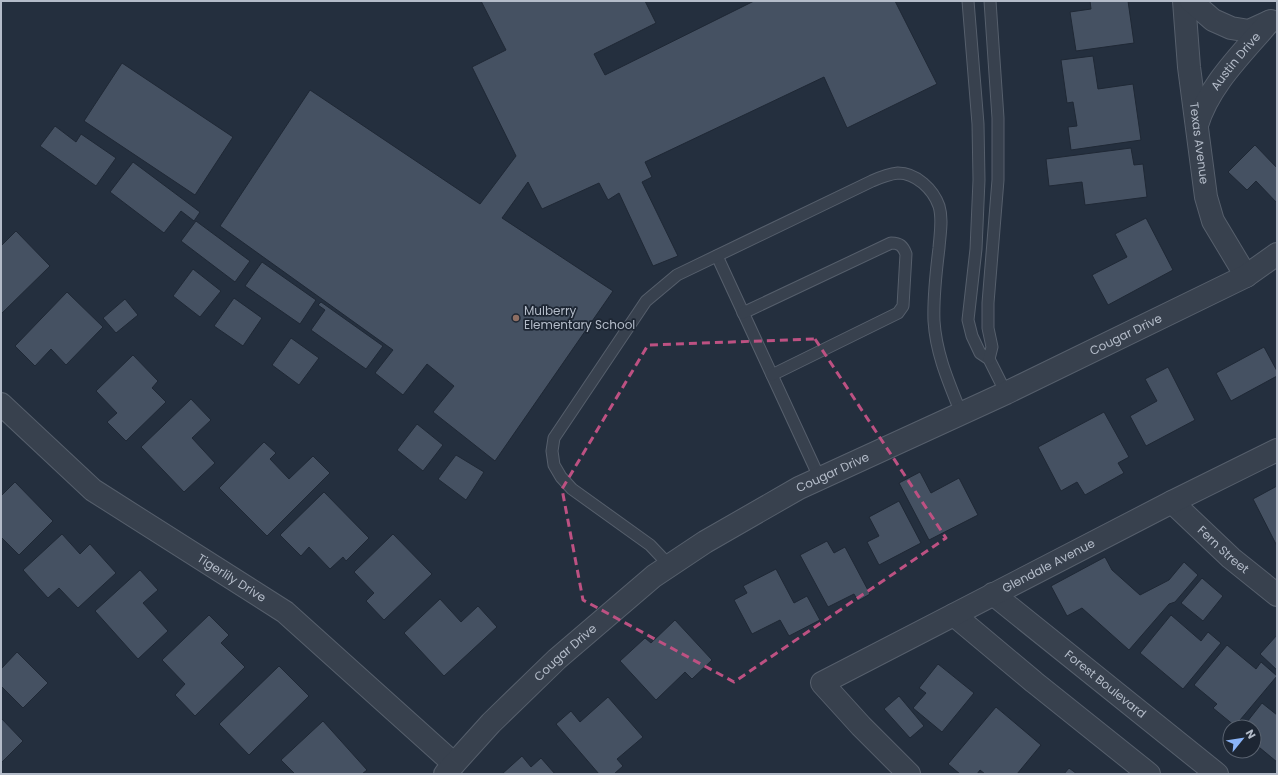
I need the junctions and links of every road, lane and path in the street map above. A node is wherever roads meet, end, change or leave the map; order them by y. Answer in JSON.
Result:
{"nodes":[{"id":1,"x":968,"y":1,"type":"edge"},
{"id":2,"x":990,"y":1,"type":"edge"},
{"id":3,"x":1184,"y":1,"type":"edge"},
{"id":4,"x":1191,"y":1,"type":"edge"},
{"id":5,"x":1273,"y":20,"type":"edge"},
{"id":6,"x":1197,"y":125,"type":"junction"},
{"id":7,"x":1277,"y":254,"type":"edge"},
{"id":8,"x":717,"y":256,"type":"junction"},
{"id":9,"x":1246,"y":276,"type":"junction"},
{"id":10,"x":743,"y":313,"type":"junction"},
{"id":11,"x":989,"y":359,"type":"junction"},
{"id":12,"x":772,"y":375,"type":"junction"},
{"id":13,"x":1006,"y":393,"type":"junction"},
{"id":14,"x":1,"y":404,"type":"edge"},
{"id":15,"x":961,"y":413,"type":"junction"},
{"id":16,"x":1277,"y":450,"type":"edge"},
{"id":17,"x":820,"y":479,"type":"junction"},
{"id":18,"x":1172,"y":502,"type":"junction"},
{"id":19,"x":670,"y":566,"type":"junction"},
{"id":20,"x":993,"y":594,"type":"junction"},
{"id":21,"x":1277,"y":595,"type":"edge"},
{"id":22,"x":954,"y":615,"type":"junction"},
{"id":23,"x":449,"y":769,"type":"edge"},
{"id":24,"x":909,"y":774,"type":"edge"},
{"id":25,"x":1149,"y":774,"type":"edge"},
{"id":26,"x":1217,"y":774,"type":"edge"}],
"edges":[{"from":1,"to":11,"type":"lane"},
{"from":2,"to":11,"type":"lane"},
{"from":3,"to":6,"type":"street","name":"Texas Avenue"},
{"from":4,"to":5,"type":"street","name":"Austin Drive"},
{"from":5,"to":6,"type":"street","name":"Austin Drive"},
{"from":6,"to":9,"type":"street","name":"Texas Avenue"},
{"from":7,"to":9,"type":"street","name":"Cougar Drive"},
{"from":8,"to":10,"type":"lane"},
{"from":8,"to":15,"type":"lane"},
{"from":8,"to":19,"type":"lane"},
{"from":9,"to":13,"type":"street","name":"Cougar Drive"},
{"from":10,"to":12,"type":"lane"},
{"from":10,"to":12,"type":"lane"},
{"from":11,"to":13,"type":"lane"},
{"from":12,"to":17,"type":"lane"},
{"from":13,"to":15,"type":"street","name":"Cougar Drive"},
{"from":14,"to":23,"type":"street","name":"Tigerlily Drive"},
{"from":15,"to":17,"type":"street","name":"Cougar Drive"},
{"from":16,"to":18,"type":"street","name":"Glendale Avenue"},
{"from":17,"to":19,"type":"street","name":"Cougar Drive"},
{"from":18,"to":20,"type":"street","name":"Glendale Avenue"},
{"from":18,"to":21,"type":"street","name":"Fern Street"},
{"from":19,"to":23,"type":"street","name":"Cougar Drive"},
{"from":20,"to":22,"type":"street","name":"Glendale Avenue"},
{"from":20,"to":26,"type":"street","name":"Forest Boulevard"},
{"from":22,"to":24,"type":"street","name":"Glendale Avenue"},
{"from":22,"to":25,"type":"street"}]}
